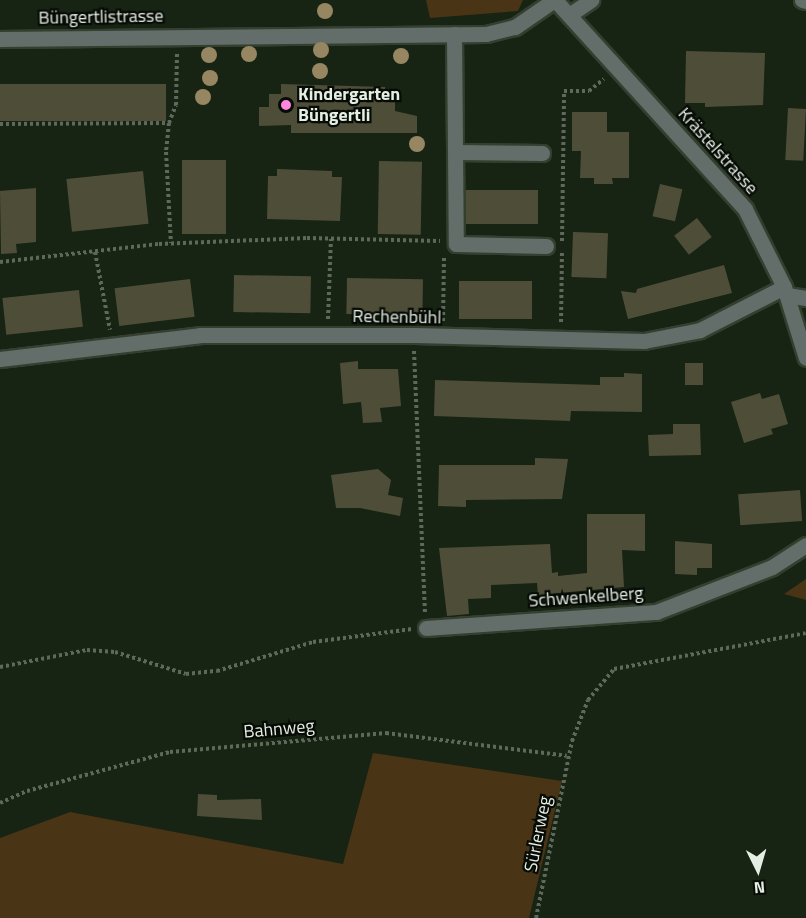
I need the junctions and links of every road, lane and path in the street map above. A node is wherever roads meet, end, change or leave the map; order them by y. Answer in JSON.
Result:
{"nodes":[{"id":1,"x":555,"y":0,"type":"edge"},
{"id":2,"x":591,"y":0,"type":"edge"},
{"id":3,"x":569,"y":15,"type":"junction"},
{"id":4,"x":454,"y":34,"type":"junction"},
{"id":5,"x":177,"y":35,"type":"junction"},
{"id":6,"x":0,"y":39,"type":"edge"},
{"id":7,"x":617,"y":70,"type":"junction"},
{"id":8,"x":169,"y":123,"type":"junction"},
{"id":9,"x":0,"y":124,"type":"edge"},
{"id":10,"x":455,"y":152,"type":"junction"},
{"id":11,"x":542,"y":153,"type":"dead end"},
{"id":12,"x":331,"y":238,"type":"junction"},
{"id":13,"x":444,"y":241,"type":"dead end"},
{"id":14,"x":171,"y":243,"type":"junction"},
{"id":15,"x":546,"y":246,"type":"dead end"},
{"id":16,"x":95,"y":252,"type":"junction"},
{"id":17,"x":0,"y":262,"type":"edge"},
{"id":18,"x":786,"y":291,"type":"junction"},
{"id":19,"x":806,"y":298,"type":"edge"},
{"id":20,"x":328,"y":335,"type":"junction"},
{"id":21,"x":415,"y":335,"type":"junction"},
{"id":22,"x":561,"y":339,"type":"junction"},
{"id":23,"x":113,"y":344,"type":"junction"},
{"id":24,"x":806,"y":357,"type":"edge"},
{"id":25,"x":0,"y":359,"type":"edge"},
{"id":26,"x":806,"y":545,"type":"edge"},
{"id":27,"x":426,"y":628,"type":"junction"},
{"id":28,"x":806,"y":633,"type":"edge"},
{"id":29,"x":0,"y":667,"type":"edge"},
{"id":30,"x":567,"y":756,"type":"junction"},
{"id":31,"x":0,"y":803,"type":"edge"},
{"id":32,"x":536,"y":918,"type":"edge"}],
"edges":[{"from":1,"to":3,"type":"street","name":"Krästelstrasse"},
{"from":1,"to":4,"type":"street","name":"Büngertlistrasse"},
{"from":2,"to":3,"type":"street"},
{"from":3,"to":7,"type":"street","name":"Krästelstrasse"},
{"from":4,"to":5,"type":"street","name":"Büngertlistrasse"},
{"from":4,"to":10,"type":"street"},
{"from":5,"to":6,"type":"street","name":"Büngertlistrasse"},
{"from":5,"to":8,"type":"path"},
{"from":7,"to":18,"type":"street","name":"Krästelstrasse"},
{"from":7,"to":22,"type":"path"},
{"from":8,"to":9,"type":"path"},
{"from":8,"to":14,"type":"path"},
{"from":10,"to":11,"type":"street"},
{"from":10,"to":15,"type":"street"},
{"from":12,"to":13,"type":"path"},
{"from":12,"to":14,"type":"path"},
{"from":12,"to":20,"type":"path"},
{"from":14,"to":16,"type":"path"},
{"from":16,"to":17,"type":"path"},
{"from":16,"to":23,"type":"path"},
{"from":18,"to":19,"type":"street"},
{"from":18,"to":22,"type":"street","name":"Rechenbühl"},
{"from":18,"to":24,"type":"street","name":"Krästelstrasse"},
{"from":20,"to":21,"type":"street","name":"Rechenbühl"},
{"from":20,"to":23,"type":"street","name":"Rechenbühl"},
{"from":21,"to":22,"type":"street","name":"Rechenbühl"},
{"from":21,"to":27,"type":"path"},
{"from":23,"to":25,"type":"street","name":"Rechenbühl"},
{"from":26,"to":27,"type":"street","name":"Schwenkelberg"},
{"from":27,"to":29,"type":"path"},
{"from":28,"to":30,"type":"path","name":"Sürlerweg"},
{"from":30,"to":31,"type":"path","name":"Bahnweg"},
{"from":30,"to":32,"type":"path","name":"Sürlerweg"}]}
